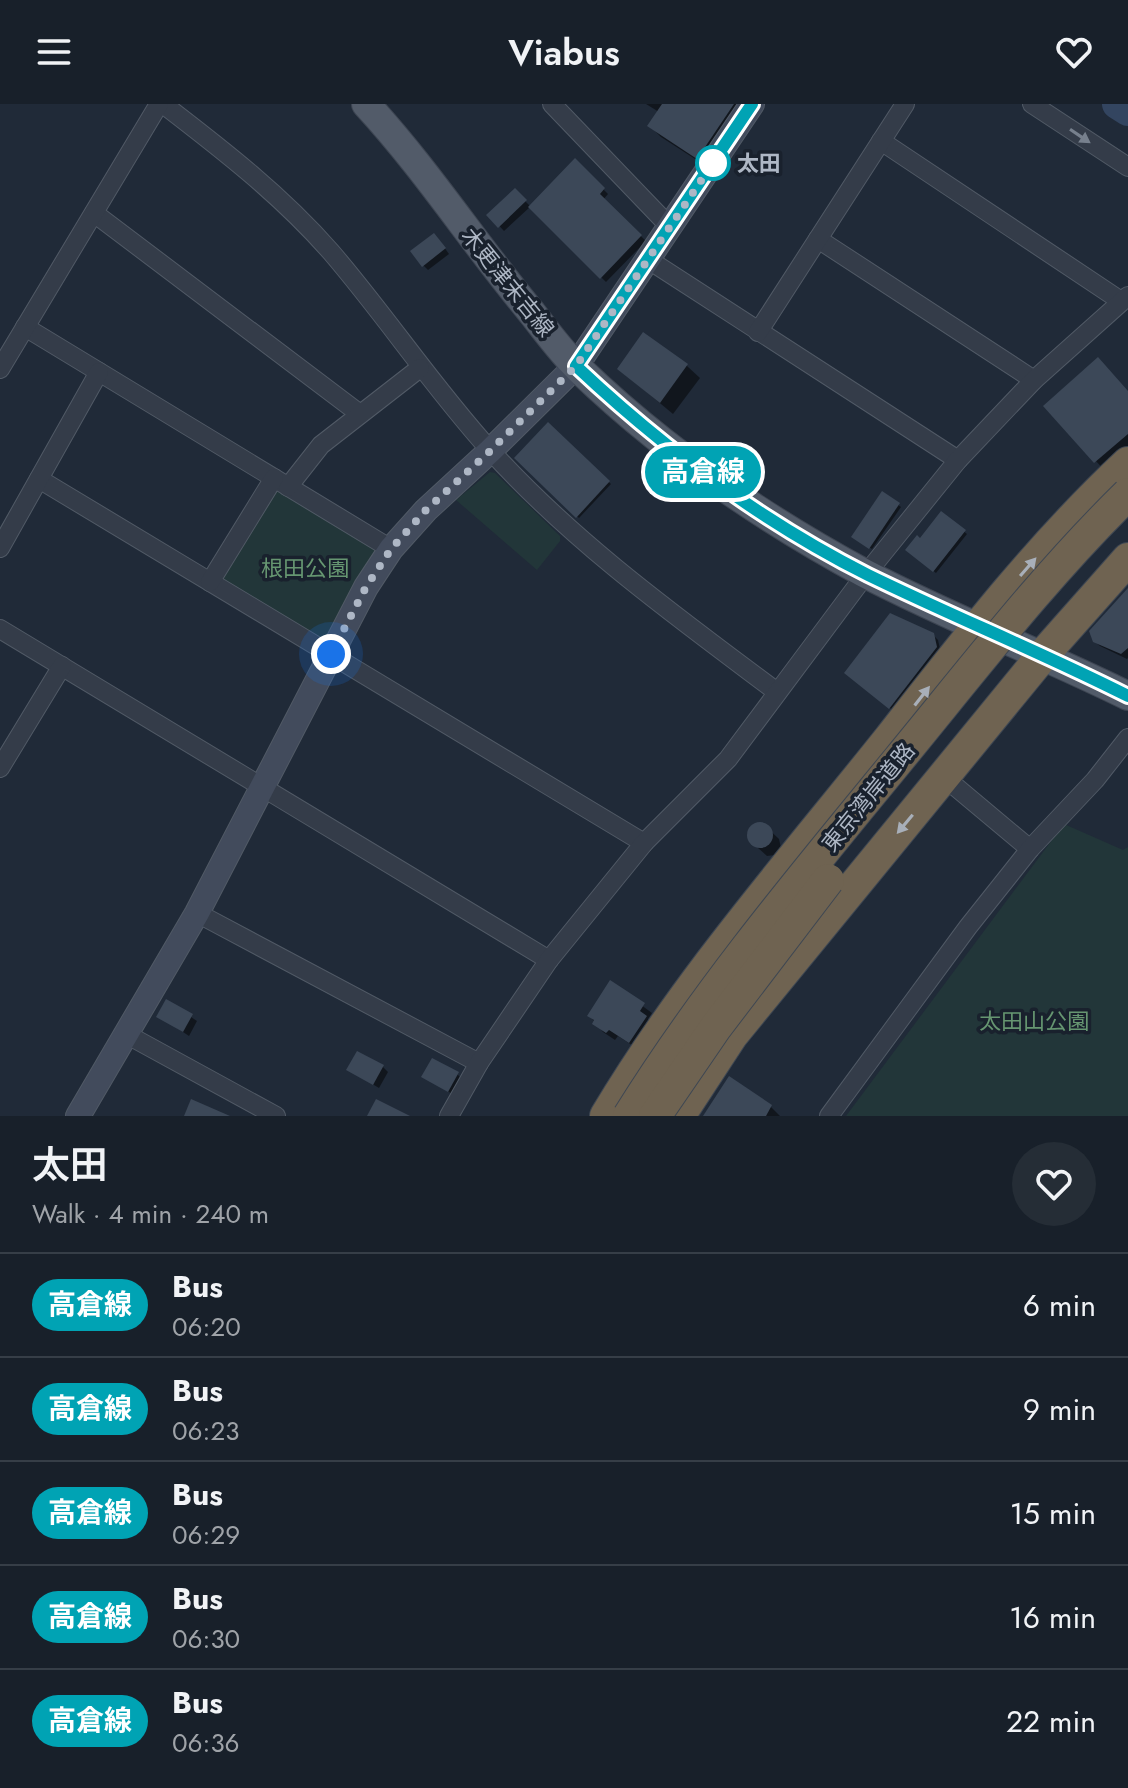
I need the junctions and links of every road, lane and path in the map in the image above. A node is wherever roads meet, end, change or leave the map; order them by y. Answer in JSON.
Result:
{"nodes":[{"id":1,"x":161,"y":104,"type":"edge"},
{"id":2,"x":366,"y":104,"type":"edge"},
{"id":3,"x":552,"y":104,"type":"edge"},
{"id":4,"x":752,"y":104,"type":"edge"},
{"id":5,"x":905,"y":104,"type":"edge"},
{"id":6,"x":1032,"y":104,"type":"edge"},
{"id":7,"x":881,"y":141,"type":"junction"},
{"id":8,"x":1128,"y":167,"type":"edge"},
{"id":9,"x":94,"y":213,"type":"junction"},
{"id":10,"x":671,"y":228,"type":"junction"},
{"id":11,"x":818,"y":239,"type":"junction"},
{"id":12,"x":649,"y":260,"type":"junction"},
{"id":13,"x":1125,"y":298,"type":"edge"},
{"id":14,"x":25,"y":327,"type":"junction"},
{"id":15,"x":758,"y":332,"type":"junction"},
{"id":16,"x":576,"y":366,"type":"junction"},
{"id":17,"x":420,"y":368,"type":"junction"},
{"id":18,"x":0,"y":369,"type":"edge"},
{"id":19,"x":99,"y":372,"type":"junction"},
{"id":20,"x":1034,"y":380,"type":"junction"},
{"id":21,"x":360,"y":414,"type":"junction"},
{"id":22,"x":490,"y":451,"type":"junction"},
{"id":23,"x":958,"y":460,"type":"junction"},
{"id":24,"x":1128,"y":463,"type":"edge"},
{"id":25,"x":39,"y":479,"type":"junction"},
{"id":26,"x":281,"y":483,"type":"junction"},
{"id":27,"x":1128,"y":494,"type":"edge"},
{"id":28,"x":1128,"y":523,"type":"edge"},
{"id":29,"x":0,"y":548,"type":"edge"},
{"id":30,"x":391,"y":549,"type":"junction"},
{"id":31,"x":1128,"y":559,"type":"edge"},
{"id":32,"x":866,"y":574,"type":"junction"},
{"id":33,"x":210,"y":582,"type":"junction"},
{"id":34,"x":977,"y":625,"type":"junction"},
{"id":35,"x":0,"y":629,"type":"edge"},
{"id":36,"x":331,"y":654,"type":"junction"},
{"id":37,"x":1043,"y":655,"type":"junction"},
{"id":38,"x":62,"y":666,"type":"junction"},
{"id":39,"x":777,"y":692,"type":"junction"},
{"id":40,"x":1128,"y":696,"type":"edge"},
{"id":41,"x":1128,"y":738,"type":"edge"},
{"id":42,"x":0,"y":768,"type":"edge"},
{"id":43,"x":944,"y":777,"type":"junction"},
{"id":44,"x":263,"y":787,"type":"junction"},
{"id":45,"x":644,"y":843,"type":"junction"},
{"id":46,"x":1030,"y":849,"type":"junction"},
{"id":47,"x":197,"y":913,"type":"junction"},
{"id":48,"x":549,"y":960,"type":"junction"},
{"id":49,"x":126,"y":1034,"type":"junction"},
{"id":50,"x":479,"y":1063,"type":"junction"},
{"id":51,"x":78,"y":1116,"type":"edge"},
{"id":52,"x":276,"y":1116,"type":"edge"},
{"id":53,"x":449,"y":1116,"type":"edge"},
{"id":54,"x":606,"y":1116,"type":"edge"},
{"id":55,"x":629,"y":1116,"type":"edge"},
{"id":56,"x":655,"y":1116,"type":"edge"},
{"id":57,"x":679,"y":1116,"type":"edge"},
{"id":58,"x":829,"y":1116,"type":"edge"}],
"edges":[{"from":1,"to":9,"type":"street"},
{"from":1,"to":17,"type":"street"},
{"from":2,"to":16,"type":"main road","name":"木更津末吉線"},
{"from":3,"to":10,"type":"street"},
{"from":4,"to":10,"type":"street"},
{"from":5,"to":7,"type":"street"},
{"from":6,"to":8,"type":"street","one_way":true},
{"from":7,"to":11,"type":"street"},
{"from":7,"to":13,"type":"street"},
{"from":9,"to":14,"type":"street"},
{"from":9,"to":21,"type":"street"},
{"from":10,"to":12,"type":"street"},
{"from":11,"to":15,"type":"street"},
{"from":11,"to":20,"type":"street"},
{"from":12,"to":15,"type":"street"},
{"from":12,"to":16,"type":"street"},
{"from":13,"to":20,"type":"street"},
{"from":14,"to":18,"type":"street"},
{"from":14,"to":19,"type":"street"},
{"from":15,"to":23,"type":"street"},
{"from":16,"to":22,"type":"street"},
{"from":16,"to":32,"type":"main road","name":"木更津末吉線"},
{"from":17,"to":21,"type":"street"},
{"from":17,"to":22,"type":"street"},
{"from":19,"to":25,"type":"street"},
{"from":19,"to":26,"type":"street"},
{"from":20,"to":23,"type":"street"},
{"from":21,"to":26,"type":"street"},
{"from":22,"to":30,"type":"street"},
{"from":22,"to":39,"type":"street"},
{"from":23,"to":32,"type":"street"},
{"from":34,"to":24,"type":"highway","one_way":true},
{"from":25,"to":29,"type":"street"},
{"from":25,"to":33,"type":"street"},
{"from":26,"to":30,"type":"street"},
{"from":26,"to":33,"type":"street"},
{"from":27,"to":55,"type":"highway","name":"東京湾岸道路","bridge":true},
{"from":28,"to":56,"type":"highway","name":"東京湾岸道路","bridge":true},
{"from":30,"to":36,"type":"street"},
{"from":31,"to":37,"type":"highway"},
{"from":32,"to":34,"type":"main road","name":"木更津末吉線"},
{"from":32,"to":39,"type":"street"},
{"from":33,"to":36,"type":"street"},
{"from":34,"to":37,"type":"main road","name":"木更津末吉線"},
{"from":54,"to":34,"type":"highway","one_way":true},
{"from":35,"to":38,"type":"street"},
{"from":36,"to":44,"type":"street"},
{"from":36,"to":45,"type":"street"},
{"from":37,"to":40,"type":"main road","name":"木更津末吉線"},
{"from":37,"to":43,"type":"highway"},
{"from":38,"to":42,"type":"street"},
{"from":38,"to":44,"type":"street"},
{"from":39,"to":45,"type":"street"},
{"from":41,"to":46,"type":"street"},
{"from":43,"to":46,"type":"street"},
{"from":43,"to":57,"type":"highway","one_way":true},
{"from":44,"to":47,"type":"street"},
{"from":44,"to":48,"type":"street"},
{"from":45,"to":48,"type":"street"},
{"from":46,"to":58,"type":"street"},
{"from":47,"to":49,"type":"street"},
{"from":47,"to":50,"type":"street"},
{"from":48,"to":50,"type":"street"},
{"from":49,"to":51,"type":"street"},
{"from":49,"to":52,"type":"street"},
{"from":50,"to":53,"type":"street"}]}
